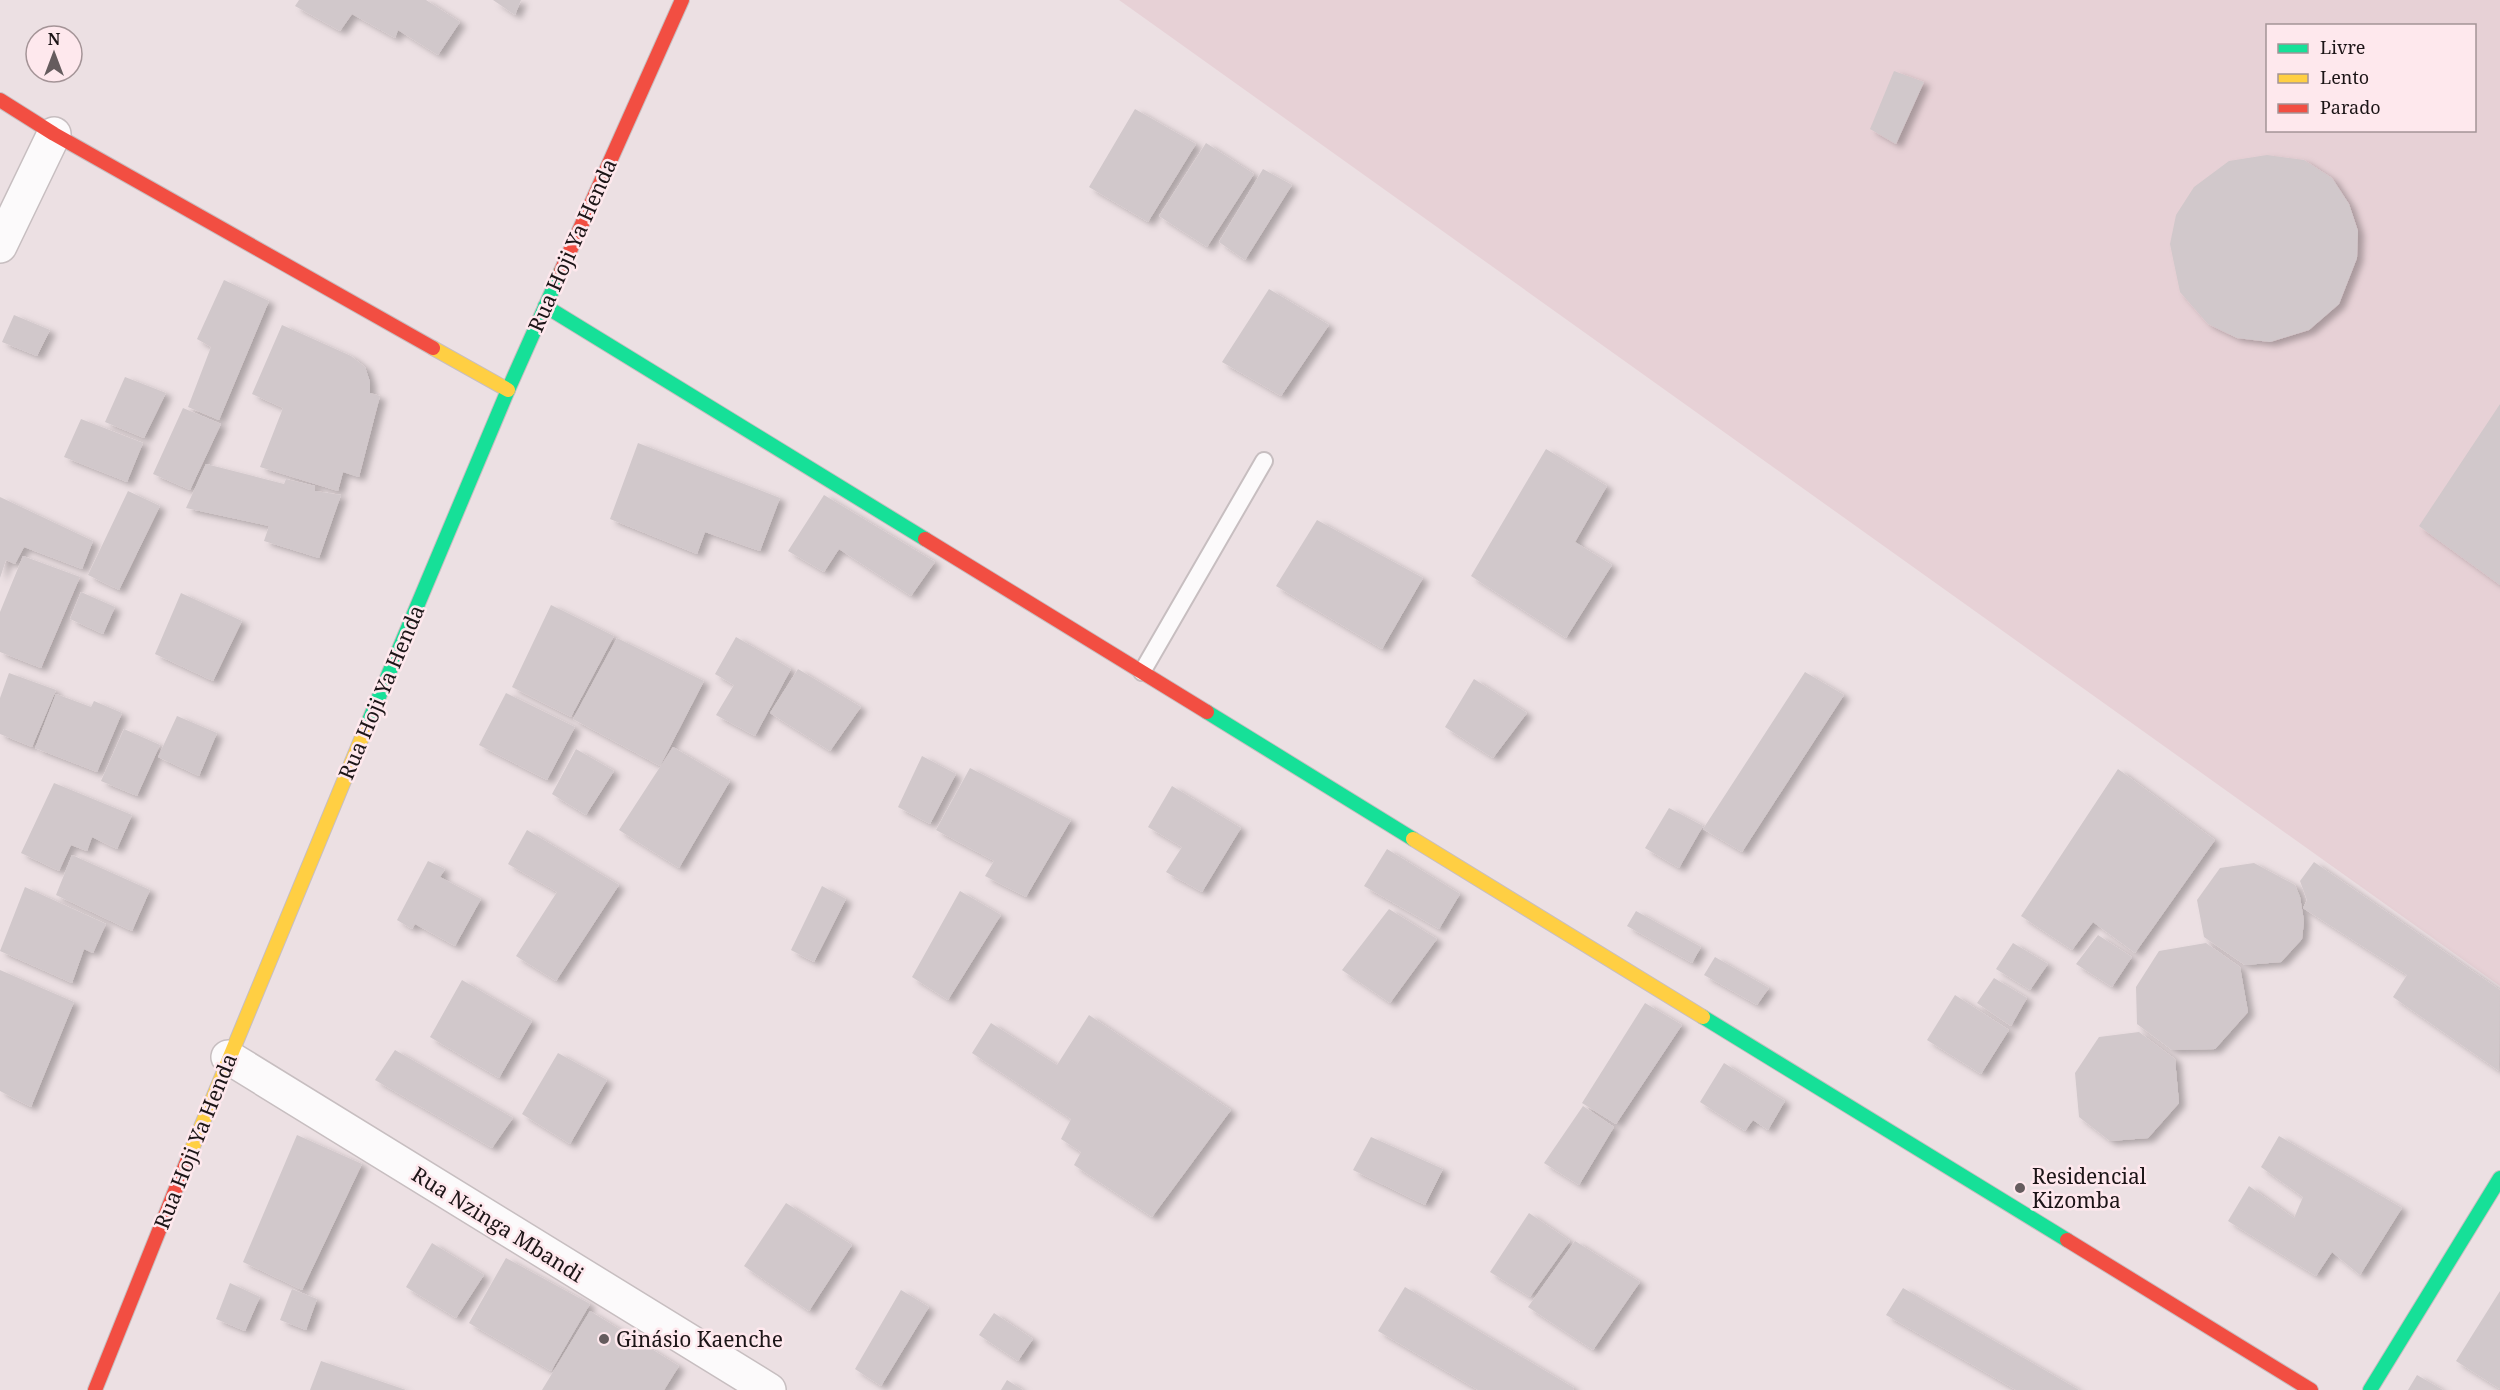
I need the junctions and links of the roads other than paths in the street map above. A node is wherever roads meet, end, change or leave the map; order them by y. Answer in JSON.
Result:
{"nodes":[{"id":1,"x":682,"y":0,"type":"edge"},
{"id":2,"x":0,"y":100,"type":"edge"},
{"id":3,"x":54,"y":134,"type":"junction"},
{"id":4,"x":0,"y":246,"type":"edge"},
{"id":5,"x":545,"y":306,"type":"junction"},
{"id":6,"x":508,"y":390,"type":"junction"},
{"id":7,"x":1264,"y":461,"type":"dead end"},
{"id":8,"x":1142,"y":672,"type":"junction"},
{"id":9,"x":228,"y":1057,"type":"junction"},
{"id":10,"x":2500,"y":1178,"type":"edge"},
{"id":11,"x":95,"y":1390,"type":"edge"},
{"id":12,"x":769,"y":1390,"type":"edge"},
{"id":13,"x":2311,"y":1390,"type":"edge"},
{"id":14,"x":2370,"y":1390,"type":"edge"}],
"edges":[{"from":1,"to":5,"type":"street","name":"Rua Hoji Ya Henda"},
{"from":2,"to":3,"type":"street"},
{"from":3,"to":4,"type":"street"},
{"from":3,"to":6,"type":"street"},
{"from":5,"to":6,"type":"street","name":"Rua Hoji Ya Henda"},
{"from":5,"to":8,"type":"street"},
{"from":6,"to":9,"type":"street","name":"Rua Hoji Ya Henda"},
{"from":7,"to":8,"type":"lane"},
{"from":8,"to":13,"type":"street"},
{"from":9,"to":11,"type":"street","name":"Rua Hoji Ya Henda"},
{"from":9,"to":12,"type":"street","name":"Rua Nzinga Mbandi"},
{"from":10,"to":14,"type":"street"}]}
